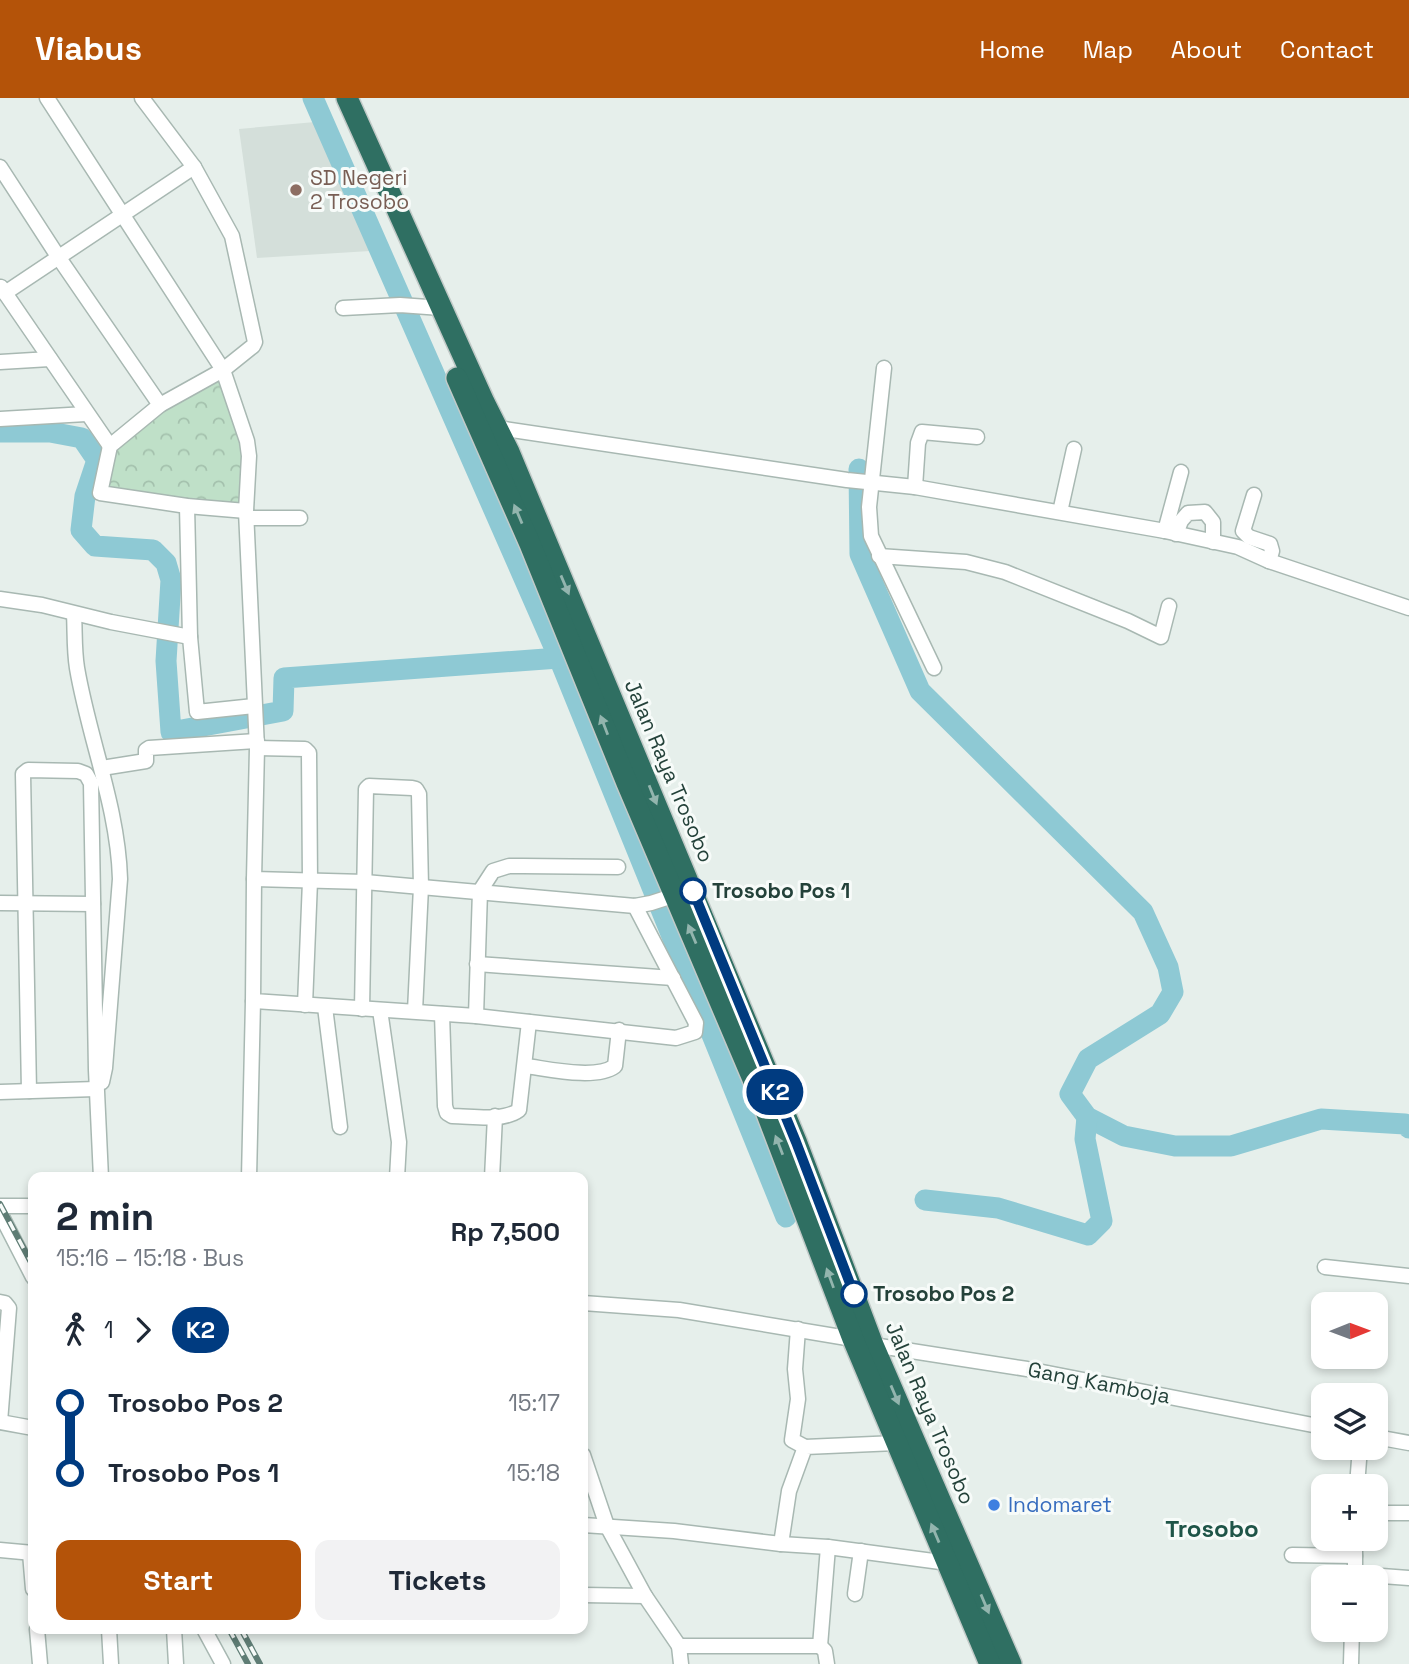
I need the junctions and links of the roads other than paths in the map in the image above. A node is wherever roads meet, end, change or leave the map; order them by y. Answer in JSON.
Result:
{"nodes":[{"id":1,"x":47,"y":98,"type":"edge"},
{"id":2,"x":142,"y":98,"type":"edge"},
{"id":3,"x":331,"y":98,"type":"edge"},
{"id":4,"x":347,"y":98,"type":"edge"},
{"id":5,"x":0,"y":167,"type":"edge"},
{"id":6,"x":194,"y":167,"type":"junction"},
{"id":7,"x":122,"y":216,"type":"junction"},
{"id":8,"x":59,"y":258,"type":"junction"},
{"id":9,"x":2,"y":289,"type":"edge"},
{"id":10,"x":421,"y":306,"type":"junction"},
{"id":11,"x":7,"y":308,"type":"edge"},
{"id":12,"x":343,"y":308,"type":"dead end"},
{"id":13,"x":50,"y":359,"type":"junction"},
{"id":14,"x":0,"y":362,"type":"edge"},
{"id":15,"x":884,"y":368,"type":"dead end"},
{"id":16,"x":223,"y":370,"type":"junction"},
{"id":17,"x":160,"y":405,"type":"junction"},
{"id":18,"x":86,"y":414,"type":"junction"},
{"id":19,"x":0,"y":419,"type":"edge"},
{"id":20,"x":498,"y":428,"type":"junction"},
{"id":21,"x":977,"y":437,"type":"dead end"},
{"id":22,"x":110,"y":446,"type":"junction"},
{"id":23,"x":1074,"y":449,"type":"dead end"},
{"id":24,"x":1181,"y":472,"type":"dead end"},
{"id":25,"x":869,"y":482,"type":"junction"},
{"id":26,"x":915,"y":488,"type":"junction"},
{"id":27,"x":1254,"y":495,"type":"dead end"},
{"id":28,"x":187,"y":506,"type":"junction"},
{"id":29,"x":1060,"y":512,"type":"junction"},
{"id":30,"x":246,"y":514,"type":"junction"},
{"id":31,"x":300,"y":518,"type":"dead end"},
{"id":32,"x":1171,"y":532,"type":"junction"},
{"id":33,"x":1213,"y":542,"type":"junction"},
{"id":34,"x":879,"y":556,"type":"junction"},
{"id":35,"x":1269,"y":561,"type":"junction"},
{"id":36,"x":0,"y":599,"type":"edge"},
{"id":37,"x":1169,"y":606,"type":"dead end"},
{"id":38,"x":1409,"y":608,"type":"edge"},
{"id":39,"x":74,"y":614,"type":"junction"},
{"id":40,"x":187,"y":637,"type":"junction"},
{"id":41,"x":934,"y":667,"type":"dead end"},
{"id":42,"x":255,"y":713,"type":"junction"},
{"id":43,"x":257,"y":744,"type":"junction"},
{"id":44,"x":102,"y":768,"type":"junction"},
{"id":45,"x":618,"y":867,"type":"dead end"},
{"id":46,"x":254,"y":879,"type":"junction"},
{"id":47,"x":310,"y":881,"type":"junction"},
{"id":48,"x":365,"y":882,"type":"junction"},
{"id":49,"x":421,"y":887,"type":"junction"},
{"id":50,"x":480,"y":891,"type":"junction"},
{"id":51,"x":673,"y":896,"type":"junction"},
{"id":52,"x":0,"y":903,"type":"edge"},
{"id":53,"x":25,"y":904,"type":"junction"},
{"id":54,"x":93,"y":904,"type":"junction"},
{"id":55,"x":635,"y":906,"type":"junction"},
{"id":56,"x":477,"y":964,"type":"junction"},
{"id":57,"x":673,"y":978,"type":"junction"},
{"id":58,"x":253,"y":1001,"type":"junction"},
{"id":59,"x":305,"y":1005,"type":"junction"},
{"id":60,"x":325,"y":1007,"type":"junction"},
{"id":61,"x":362,"y":1009,"type":"junction"},
{"id":62,"x":380,"y":1010,"type":"junction"},
{"id":63,"x":415,"y":1012,"type":"junction"},
{"id":64,"x":442,"y":1014,"type":"junction"},
{"id":65,"x":476,"y":1016,"type":"junction"},
{"id":66,"x":529,"y":1022,"type":"junction"},
{"id":67,"x":619,"y":1030,"type":"junction"},
{"id":68,"x":526,"y":1066,"type":"junction"},
{"id":69,"x":96,"y":1089,"type":"junction"},
{"id":70,"x":0,"y":1091,"type":"edge"},
{"id":71,"x":29,"y":1091,"type":"junction"},
{"id":72,"x":495,"y":1116,"type":"junction"},
{"id":73,"x":340,"y":1128,"type":"dead end"},
{"id":74,"x":101,"y":1172,"type":"edge"},
{"id":75,"x":249,"y":1172,"type":"edge"},
{"id":76,"x":397,"y":1172,"type":"edge"},
{"id":77,"x":492,"y":1172,"type":"edge"},
{"id":78,"x":0,"y":1206,"type":"edge"},
{"id":79,"x":28,"y":1206,"type":"edge"},
{"id":80,"x":814,"y":1212,"type":"junction"},
{"id":81,"x":0,"y":1213,"type":"edge"},
{"id":82,"x":28,"y":1267,"type":"edge"},
{"id":83,"x":1325,"y":1267,"type":"dead end"},
{"id":84,"x":1409,"y":1276,"type":"edge"},
{"id":85,"x":0,"y":1302,"type":"edge"},
{"id":86,"x":588,"y":1303,"type":"edge"},
{"id":87,"x":798,"y":1329,"type":"junction"},
{"id":88,"x":852,"y":1339,"type":"junction"},
{"id":89,"x":873,"y":1345,"type":"junction"},
{"id":90,"x":0,"y":1422,"type":"edge"},
{"id":91,"x":1311,"y":1425,"type":"edge"},
{"id":92,"x":28,"y":1427,"type":"edge"},
{"id":93,"x":1388,"y":1439,"type":"edge"},
{"id":94,"x":896,"y":1443,"type":"junction"},
{"id":95,"x":1409,"y":1443,"type":"edge"},
{"id":96,"x":805,"y":1447,"type":"junction"},
{"id":97,"x":588,"y":1470,"type":"edge"},
{"id":98,"x":1388,"y":1513,"type":"edge"},
{"id":99,"x":1409,"y":1513,"type":"edge"},
{"id":100,"x":588,"y":1525,"type":"edge"},
{"id":101,"x":607,"y":1526,"type":"junction"},
{"id":102,"x":781,"y":1544,"type":"junction"},
{"id":103,"x":828,"y":1547,"type":"junction"},
{"id":104,"x":0,"y":1550,"type":"edge"},
{"id":105,"x":861,"y":1551,"type":"junction"},
{"id":106,"x":1355,"y":1551,"type":"edge"},
{"id":107,"x":28,"y":1553,"type":"edge"},
{"id":108,"x":1292,"y":1555,"type":"dead end"},
{"id":109,"x":1355,"y":1556,"type":"junction"},
{"id":110,"x":948,"y":1563,"type":"junction"},
{"id":111,"x":1355,"y":1565,"type":"edge"},
{"id":112,"x":1388,"y":1576,"type":"edge"},
{"id":113,"x":1409,"y":1577,"type":"edge"},
{"id":114,"x":855,"y":1594,"type":"dead end"},
{"id":115,"x":588,"y":1595,"type":"edge"},
{"id":116,"x":645,"y":1596,"type":"junction"},
{"id":117,"x":37,"y":1634,"type":"edge"},
{"id":118,"x":109,"y":1634,"type":"edge"},
{"id":119,"x":174,"y":1634,"type":"edge"},
{"id":120,"x":207,"y":1634,"type":"edge"},
{"id":121,"x":1352,"y":1642,"type":"edge"},
{"id":122,"x":679,"y":1646,"type":"junction"},
{"id":123,"x":820,"y":1646,"type":"junction"},
{"id":124,"x":40,"y":1664,"type":"edge"},
{"id":125,"x":111,"y":1664,"type":"edge"},
{"id":126,"x":176,"y":1664,"type":"edge"},
{"id":127,"x":223,"y":1664,"type":"edge"},
{"id":128,"x":681,"y":1664,"type":"edge"},
{"id":129,"x":827,"y":1664,"type":"edge"},
{"id":130,"x":990,"y":1664,"type":"edge"},
{"id":131,"x":1011,"y":1664,"type":"edge"},
{"id":132,"x":1351,"y":1664,"type":"edge"}],
"edges":[{"from":1,"to":7,"type":"street"},
{"from":2,"to":6,"type":"street"},
{"from":3,"to":10,"type":"highway","name":"Jalan Raya Trosobo"},
{"from":4,"to":10,"type":"highway","name":"Jalan Raya Trosobo"},
{"from":5,"to":8,"type":"street"},
{"from":6,"to":7,"type":"street"},
{"from":6,"to":16,"type":"street"},
{"from":7,"to":8,"type":"street"},
{"from":7,"to":16,"type":"street"},
{"from":8,"to":9,"type":"street"},
{"from":8,"to":17,"type":"street"},
{"from":9,"to":11,"type":"street"},
{"from":10,"to":12,"type":"street"},
{"from":10,"to":20,"type":"highway","name":"Jalan Raya Trosobo"},
{"from":51,"to":10,"type":"highway","name":"Jalan Raya Trosobo","one_way":true},
{"from":11,"to":13,"type":"street"},
{"from":13,"to":14,"type":"street"},
{"from":13,"to":18,"type":"street"},
{"from":15,"to":25,"type":"street"},
{"from":16,"to":17,"type":"street"},
{"from":16,"to":30,"type":"street"},
{"from":17,"to":22,"type":"street"},
{"from":18,"to":19,"type":"street"},
{"from":18,"to":22,"type":"street"},
{"from":20,"to":25,"type":"street"},
{"from":20,"to":80,"type":"highway","name":"Jalan Raya Trosobo","one_way":true},
{"from":21,"to":26,"type":"street"},
{"from":22,"to":28,"type":"street"},
{"from":23,"to":29,"type":"street"},
{"from":24,"to":32,"type":"street"},
{"from":25,"to":26,"type":"street"},
{"from":25,"to":34,"type":"street"},
{"from":26,"to":29,"type":"street"},
{"from":27,"to":35,"type":"street"},
{"from":28,"to":30,"type":"street"},
{"from":28,"to":40,"type":"street"},
{"from":29,"to":32,"type":"street"},
{"from":30,"to":31,"type":"street"},
{"from":30,"to":42,"type":"street"},
{"from":32,"to":33,"type":"street"},
{"from":32,"to":33,"type":"street"},
{"from":33,"to":35,"type":"street"},
{"from":34,"to":37,"type":"street"},
{"from":34,"to":41,"type":"street"},
{"from":35,"to":38,"type":"street"},
{"from":36,"to":39,"type":"street"},
{"from":39,"to":40,"type":"street"},
{"from":39,"to":44,"type":"street"},
{"from":40,"to":42,"type":"street"},
{"from":42,"to":43,"type":"street"},
{"from":43,"to":44,"type":"street"},
{"from":43,"to":46,"type":"street"},
{"from":43,"to":47,"type":"street"},
{"from":44,"to":69,"type":"street"},
{"from":45,"to":50,"type":"street"},
{"from":46,"to":47,"type":"street"},
{"from":46,"to":58,"type":"street"},
{"from":47,"to":48,"type":"street"},
{"from":47,"to":59,"type":"street"},
{"from":48,"to":49,"type":"street"},
{"from":48,"to":49,"type":"street"},
{"from":48,"to":61,"type":"street"},
{"from":49,"to":50,"type":"street"},
{"from":49,"to":63,"type":"street"},
{"from":50,"to":55,"type":"street"},
{"from":50,"to":56,"type":"street"},
{"from":51,"to":55,"type":"street"},
{"from":80,"to":51,"type":"highway","name":"Jalan Raya Trosobo","one_way":true},
{"from":52,"to":53,"type":"street"},
{"from":53,"to":54,"type":"street"},
{"from":53,"to":54,"type":"street"},
{"from":53,"to":71,"type":"street"},
{"from":54,"to":69,"type":"street"},
{"from":55,"to":57,"type":"street"},
{"from":56,"to":57,"type":"street"},
{"from":56,"to":65,"type":"street"},
{"from":57,"to":67,"type":"street"},
{"from":58,"to":59,"type":"street"},
{"from":58,"to":75,"type":"street"},
{"from":59,"to":60,"type":"street"},
{"from":60,"to":61,"type":"street"},
{"from":60,"to":73,"type":"street"},
{"from":61,"to":62,"type":"street"},
{"from":62,"to":63,"type":"street"},
{"from":62,"to":76,"type":"street"},
{"from":63,"to":64,"type":"street"},
{"from":64,"to":65,"type":"street"},
{"from":64,"to":72,"type":"street"},
{"from":65,"to":66,"type":"street"},
{"from":66,"to":67,"type":"street"},
{"from":66,"to":68,"type":"street"},
{"from":67,"to":68,"type":"street"},
{"from":68,"to":72,"type":"street"},
{"from":69,"to":71,"type":"street"},
{"from":69,"to":74,"type":"street"},
{"from":70,"to":71,"type":"street"},
{"from":72,"to":77,"type":"street"},
{"from":78,"to":79,"type":"street"},
{"from":88,"to":80,"type":"highway","name":"Jalan Raya Trosobo","one_way":true},
{"from":80,"to":89,"type":"highway","name":"Jalan Raya Trosobo"},
{"from":81,"to":82,"type":"street"},
{"from":83,"to":84,"type":"street"},
{"from":85,"to":90,"type":"street"},
{"from":86,"to":87,"type":"street"},
{"from":87,"to":88,"type":"street"},
{"from":87,"to":96,"type":"street"},
{"from":88,"to":94,"type":"highway","name":"Jalan Raya Trosobo"},
{"from":89,"to":91,"type":"street","name":"Gang Kamboja"},
{"from":89,"to":131,"type":"highway","name":"Jalan Raya Trosobo","one_way":true},
{"from":90,"to":92,"type":"street"},
{"from":93,"to":95,"type":"street"},
{"from":94,"to":96,"type":"street"},
{"from":110,"to":94,"type":"highway","name":"Jalan Raya Trosobo","one_way":true},
{"from":96,"to":102,"type":"street"},
{"from":97,"to":101,"type":"street"},
{"from":98,"to":99,"type":"street"},
{"from":100,"to":101,"type":"street"},
{"from":101,"to":102,"type":"street"},
{"from":101,"to":116,"type":"street"},
{"from":102,"to":103,"type":"street"},
{"from":103,"to":105,"type":"street"},
{"from":103,"to":123,"type":"street"},
{"from":104,"to":107,"type":"street"},
{"from":105,"to":110,"type":"street"},
{"from":105,"to":114,"type":"street"},
{"from":106,"to":109,"type":"street"},
{"from":108,"to":109,"type":"street"},
{"from":109,"to":111,"type":"street"},
{"from":110,"to":130,"type":"highway","name":"Jalan Raya Trosobo"},
{"from":112,"to":113,"type":"street"},
{"from":115,"to":116,"type":"street"},
{"from":116,"to":122,"type":"street"},
{"from":117,"to":124,"type":"street"},
{"from":118,"to":125,"type":"street"},
{"from":119,"to":126,"type":"street"},
{"from":120,"to":127,"type":"street"},
{"from":121,"to":132,"type":"street"},
{"from":122,"to":123,"type":"street"},
{"from":122,"to":128,"type":"street"},
{"from":123,"to":129,"type":"street"}]}
